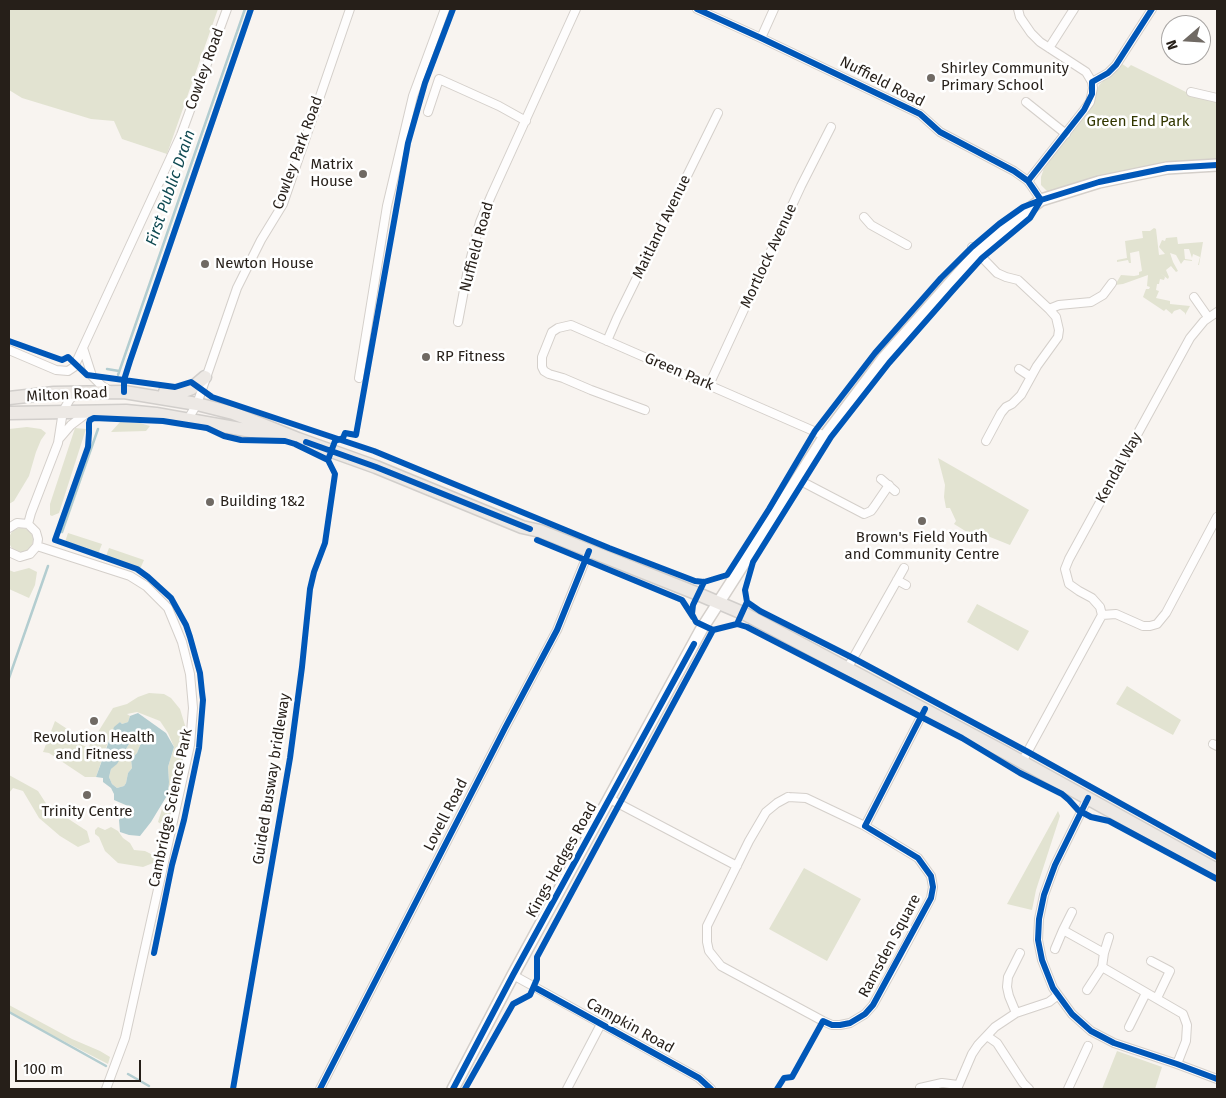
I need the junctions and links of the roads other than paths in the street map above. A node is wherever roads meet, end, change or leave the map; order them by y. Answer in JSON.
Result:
{"nodes":[{"id":1,"x":228,"y":9,"type":"edge"},
{"id":2,"x":350,"y":9,"type":"edge"},
{"id":3,"x":445,"y":9,"type":"edge"},
{"id":4,"x":576,"y":9,"type":"edge"},
{"id":5,"x":697,"y":9,"type":"edge"},
{"id":6,"x":774,"y":9,"type":"edge"},
{"id":7,"x":1018,"y":9,"type":"edge"},
{"id":8,"x":1074,"y":9,"type":"edge"},
{"id":9,"x":1152,"y":9,"type":"edge"},
{"id":10,"x":761,"y":38,"type":"junction"},
{"id":11,"x":1049,"y":48,"type":"junction"},
{"id":12,"x":1092,"y":82,"type":"junction"},
{"id":13,"x":1191,"y":92,"type":"dead end"},
{"id":14,"x":1217,"y":98,"type":"edge"},
{"id":15,"x":1026,"y":102,"type":"dead end"},
{"id":16,"x":428,"y":112,"type":"dead end"},
{"id":17,"x":718,"y":113,"type":"dead end"},
{"id":18,"x":526,"y":121,"type":"junction"},
{"id":19,"x":831,"y":127,"type":"dead end"},
{"id":20,"x":1066,"y":134,"type":"junction"},
{"id":21,"x":1217,"y":165,"type":"edge"},
{"id":22,"x":1028,"y":181,"type":"junction"},
{"id":23,"x":1041,"y":200,"type":"junction"},
{"id":24,"x":864,"y":217,"type":"dead end"},
{"id":25,"x":908,"y":245,"type":"dead end"},
{"id":26,"x":974,"y":250,"type":"junction"},
{"id":27,"x":1112,"y":283,"type":"dead end"},
{"id":28,"x":1103,"y":294,"type":"junction"},
{"id":29,"x":1194,"y":297,"type":"dead end"},
{"id":30,"x":1109,"y":302,"type":"dead end"},
{"id":31,"x":1050,"y":309,"type":"junction"},
{"id":32,"x":1217,"y":312,"type":"edge"},
{"id":33,"x":1208,"y":317,"type":"junction"},
{"id":34,"x":458,"y":322,"type":"dead end"},
{"id":35,"x":608,"y":341,"type":"junction"},
{"id":36,"x":83,"y":348,"type":"junction"},
{"id":37,"x":9,"y":350,"type":"edge"},
{"id":38,"x":1019,"y":369,"type":"dead end"},
{"id":39,"x":205,"y":377,"type":"junction"},
{"id":40,"x":1031,"y":377,"type":"junction"},
{"id":41,"x":359,"y":378,"type":"dead end"},
{"id":42,"x":709,"y":385,"type":"junction"},
{"id":43,"x":201,"y":390,"type":"junction"},
{"id":44,"x":111,"y":392,"type":"junction"},
{"id":45,"x":79,"y":393,"type":"junction"},
{"id":46,"x":138,"y":393,"type":"junction"},
{"id":47,"x":9,"y":398,"type":"edge"},
{"id":48,"x":9,"y":403,"type":"edge"},
{"id":49,"x":197,"y":404,"type":"junction"},
{"id":50,"x":213,"y":408,"type":"junction"},
{"id":51,"x":645,"y":410,"type":"dead end"},
{"id":52,"x":63,"y":411,"type":"junction"},
{"id":53,"x":92,"y":411,"type":"junction"},
{"id":54,"x":9,"y":413,"type":"edge"},
{"id":55,"x":188,"y":419,"type":"junction"},
{"id":56,"x":252,"y":431,"type":"junction"},
{"id":57,"x":825,"y":436,"type":"junction"},
{"id":58,"x":298,"y":439,"type":"junction"},
{"id":59,"x":59,"y":440,"type":"junction"},
{"id":60,"x":986,"y":441,"type":"dead end"},
{"id":61,"x":797,"y":479,"type":"junction"},
{"id":62,"x":881,"y":479,"type":"dead end"},
{"id":63,"x":888,"y":485,"type":"junction"},
{"id":64,"x":895,"y":491,"type":"dead end"},
{"id":65,"x":1217,"y":518,"type":"edge"},
{"id":66,"x":28,"y":524,"type":"junction"},
{"id":67,"x":9,"y":528,"type":"edge"},
{"id":68,"x":37,"y":546,"type":"junction"},
{"id":69,"x":589,"y":551,"type":"junction"},
{"id":70,"x":9,"y":552,"type":"edge"},
{"id":71,"x":904,"y":568,"type":"dead end"},
{"id":72,"x":897,"y":580,"type":"junction"},
{"id":73,"x":906,"y":585,"type":"dead end"},
{"id":74,"x":719,"y":603,"type":"junction"},
{"id":75,"x":1102,"y":615,"type":"junction"},
{"id":76,"x":847,"y":668,"type":"junction"},
{"id":77,"x":924,"y":709,"type":"junction"},
{"id":78,"x":1022,"y":762,"type":"junction"},
{"id":79,"x":1088,"y":798,"type":"junction"},
{"id":80,"x":610,"y":799,"type":"junction"},
{"id":81,"x":865,"y":826,"type":"junction"},
{"id":82,"x":737,"y":866,"type":"junction"},
{"id":83,"x":1217,"y":870,"type":"edge"},
{"id":84,"x":1072,"y":912,"type":"dead end"},
{"id":85,"x":1063,"y":930,"type":"junction"},
{"id":86,"x":1109,"y":937,"type":"dead end"},
{"id":87,"x":1055,"y":949,"type":"dead end"},
{"id":88,"x":1020,"y":953,"type":"dead end"},
{"id":89,"x":1104,"y":953,"type":"junction"},
{"id":90,"x":1151,"y":960,"type":"dead end"},
{"id":91,"x":1102,"y":966,"type":"junction"},
{"id":92,"x":513,"y":975,"type":"junction"},
{"id":93,"x":1088,"y":990,"type":"dead end"},
{"id":94,"x":1146,"y":992,"type":"junction"},
{"id":95,"x":1058,"y":996,"type":"junction"},
{"id":96,"x":1157,"y":998,"type":"junction"},
{"id":97,"x":1016,"y":1013,"type":"junction"},
{"id":98,"x":601,"y":1024,"type":"junction"},
{"id":99,"x":1129,"y":1027,"type":"dead end"},
{"id":100,"x":987,"y":1036,"type":"junction"},
{"id":101,"x":1088,"y":1046,"type":"dead end"},
{"id":102,"x":1177,"y":1064,"type":"junction"},
{"id":103,"x":1217,"y":1080,"type":"edge"},
{"id":104,"x":957,"y":1087,"type":"edge"},
{"id":105,"x":920,"y":1088,"type":"edge"},
{"id":106,"x":106,"y":1089,"type":"edge"},
{"id":107,"x":320,"y":1089,"type":"edge"},
{"id":108,"x":453,"y":1089,"type":"edge"},
{"id":109,"x":566,"y":1089,"type":"edge"},
{"id":110,"x":711,"y":1089,"type":"edge"},
{"id":111,"x":1029,"y":1089,"type":"edge"},
{"id":112,"x":1068,"y":1089,"type":"edge"}],
"edges":[{"from":1,"to":36,"type":"street","name":"Cowley Road"},
{"from":2,"to":39,"type":"street","name":"Cowley Park Road"},
{"from":3,"to":41,"type":"street"},
{"from":4,"to":18,"type":"street","name":"Nuffield Road"},
{"from":5,"to":10,"type":"street","name":"Nuffield Road"},
{"from":6,"to":10,"type":"street"},
{"from":7,"to":11,"type":"street"},
{"from":8,"to":11,"type":"street"},
{"from":9,"to":12,"type":"street"},
{"from":10,"to":22,"type":"street","name":"Nuffield Road"},
{"from":11,"to":12,"type":"street"},
{"from":12,"to":20,"type":"street"},
{"from":13,"to":14,"type":"street"},
{"from":15,"to":20,"type":"street"},
{"from":16,"to":18,"type":"street"},
{"from":17,"to":35,"type":"street","name":"Maitland Avenue"},
{"from":18,"to":34,"type":"street","name":"Nuffield Road"},
{"from":19,"to":42,"type":"street","name":"Mortlock Avenue"},
{"from":20,"to":22,"type":"street"},
{"from":21,"to":23,"type":"street"},
{"from":22,"to":23,"type":"street","name":"Nuffield Road"},
{"from":23,"to":26,"type":"street","name":"Kings Hedges Road"},
{"from":24,"to":25,"type":"street"},
{"from":26,"to":31,"type":"street"},
{"from":26,"to":57,"type":"street","name":"Kings Hedges Road"},
{"from":27,"to":28,"type":"street"},
{"from":28,"to":30,"type":"street"},
{"from":28,"to":31,"type":"street"},
{"from":29,"to":33,"type":"street"},
{"from":31,"to":40,"type":"street"},
{"from":32,"to":33,"type":"street","name":"Kendal Way"},
{"from":33,"to":75,"type":"street","name":"Kendal Way"},
{"from":35,"to":42,"type":"street","name":"Green Park"},
{"from":35,"to":51,"type":"street","name":"Green Park"},
{"from":36,"to":37,"type":"street","name":"Cowley Road"},
{"from":36,"to":44,"type":"street"},
{"from":38,"to":40,"type":"street"},
{"from":39,"to":43,"type":"street","name":"Cowley Park Road"},
{"from":39,"to":46,"type":"main road"},
{"from":40,"to":60,"type":"street"},
{"from":42,"to":57,"type":"street","name":"Green Park"},
{"from":43,"to":49,"type":"street","name":"Cowley Park Road"},
{"from":43,"to":50,"type":"street"},
{"from":44,"to":45,"type":"main road","name":"Milton Road"},
{"from":44,"to":46,"type":"main road","name":"Milton Road"},
{"from":45,"to":47,"type":"main road","name":"Milton Road"},
{"from":45,"to":52,"type":"street"},
{"from":46,"to":49,"type":"main road","name":"Milton Road"},
{"from":48,"to":52,"type":"main road"},
{"from":49,"to":50,"type":"main road","name":"Milton Road"},
{"from":49,"to":55,"type":"street","name":"Cowley Park Road"},
{"from":49,"to":56,"type":"main road"},
{"from":50,"to":58,"type":"main road","name":"Milton Road"},
{"from":52,"to":53,"type":"main road","name":"Milton Road"},
{"from":52,"to":54,"type":"main road","name":"Milton Road"},
{"from":52,"to":59,"type":"street"},
{"from":53,"to":55,"type":"main road","name":"Milton Road"},
{"from":53,"to":59,"type":"street"},
{"from":55,"to":56,"type":"main road","name":"Milton Road"},
{"from":56,"to":58,"type":"main road","name":"Milton Road"},
{"from":57,"to":61,"type":"street","name":"Kings Hedges Road"},
{"from":58,"to":69,"type":"main road","name":"Milton Road"},
{"from":59,"to":66,"type":"street"},
{"from":61,"to":63,"type":"street"},
{"from":61,"to":74,"type":"street","name":"Kings Hedges Road"},
{"from":62,"to":63,"type":"street"},
{"from":63,"to":64,"type":"street"},
{"from":65,"to":75,"type":"street"},
{"from":66,"to":67,"type":"street"},
{"from":66,"to":68,"type":"street"},
{"from":68,"to":70,"type":"street"},
{"from":68,"to":106,"type":"street","name":"Cambridge Science Park"},
{"from":69,"to":74,"type":"main road","name":"Milton Road"},
{"from":69,"to":107,"type":"street","name":"Lovell Road"},
{"from":71,"to":72,"type":"street"},
{"from":72,"to":73,"type":"street"},
{"from":72,"to":76,"type":"street"},
{"from":74,"to":76,"type":"main road","name":"Milton Road"},
{"from":74,"to":80,"type":"street","name":"Kings Hedges Road"},
{"from":75,"to":78,"type":"street"},
{"from":76,"to":77,"type":"main road","name":"Milton Road"},
{"from":77,"to":78,"type":"main road","name":"Milton Road"},
{"from":77,"to":81,"type":"street"},
{"from":78,"to":79,"type":"main road","name":"Milton Road"},
{"from":79,"to":83,"type":"main road","name":"Milton Road"},
{"from":79,"to":95,"type":"street"},
{"from":80,"to":82,"type":"street"},
{"from":80,"to":92,"type":"street","name":"Kings Hedges Road"},
{"from":81,"to":82,"type":"street","name":"Ramsden Square"},
{"from":81,"to":82,"type":"street","name":"Ramsden Square"},
{"from":84,"to":85,"type":"street"},
{"from":85,"to":87,"type":"street"},
{"from":85,"to":89,"type":"street"},
{"from":86,"to":89,"type":"street"},
{"from":88,"to":97,"type":"street"},
{"from":89,"to":91,"type":"street"},
{"from":90,"to":96,"type":"street"},
{"from":91,"to":93,"type":"street"},
{"from":91,"to":94,"type":"street"},
{"from":92,"to":98,"type":"street","name":"Campkin Road"},
{"from":92,"to":108,"type":"street","name":"Kings Hedges Road"},
{"from":94,"to":96,"type":"street"},
{"from":94,"to":99,"type":"street"},
{"from":95,"to":97,"type":"street"},
{"from":95,"to":102,"type":"street"},
{"from":96,"to":102,"type":"street"},
{"from":97,"to":100,"type":"street"},
{"from":98,"to":109,"type":"street"},
{"from":98,"to":110,"type":"street","name":"Campkin Road"},
{"from":100,"to":104,"type":"street"},
{"from":100,"to":111,"type":"street"},
{"from":101,"to":112,"type":"street"},
{"from":102,"to":103,"type":"street"},
{"from":104,"to":105,"type":"street"}]}
